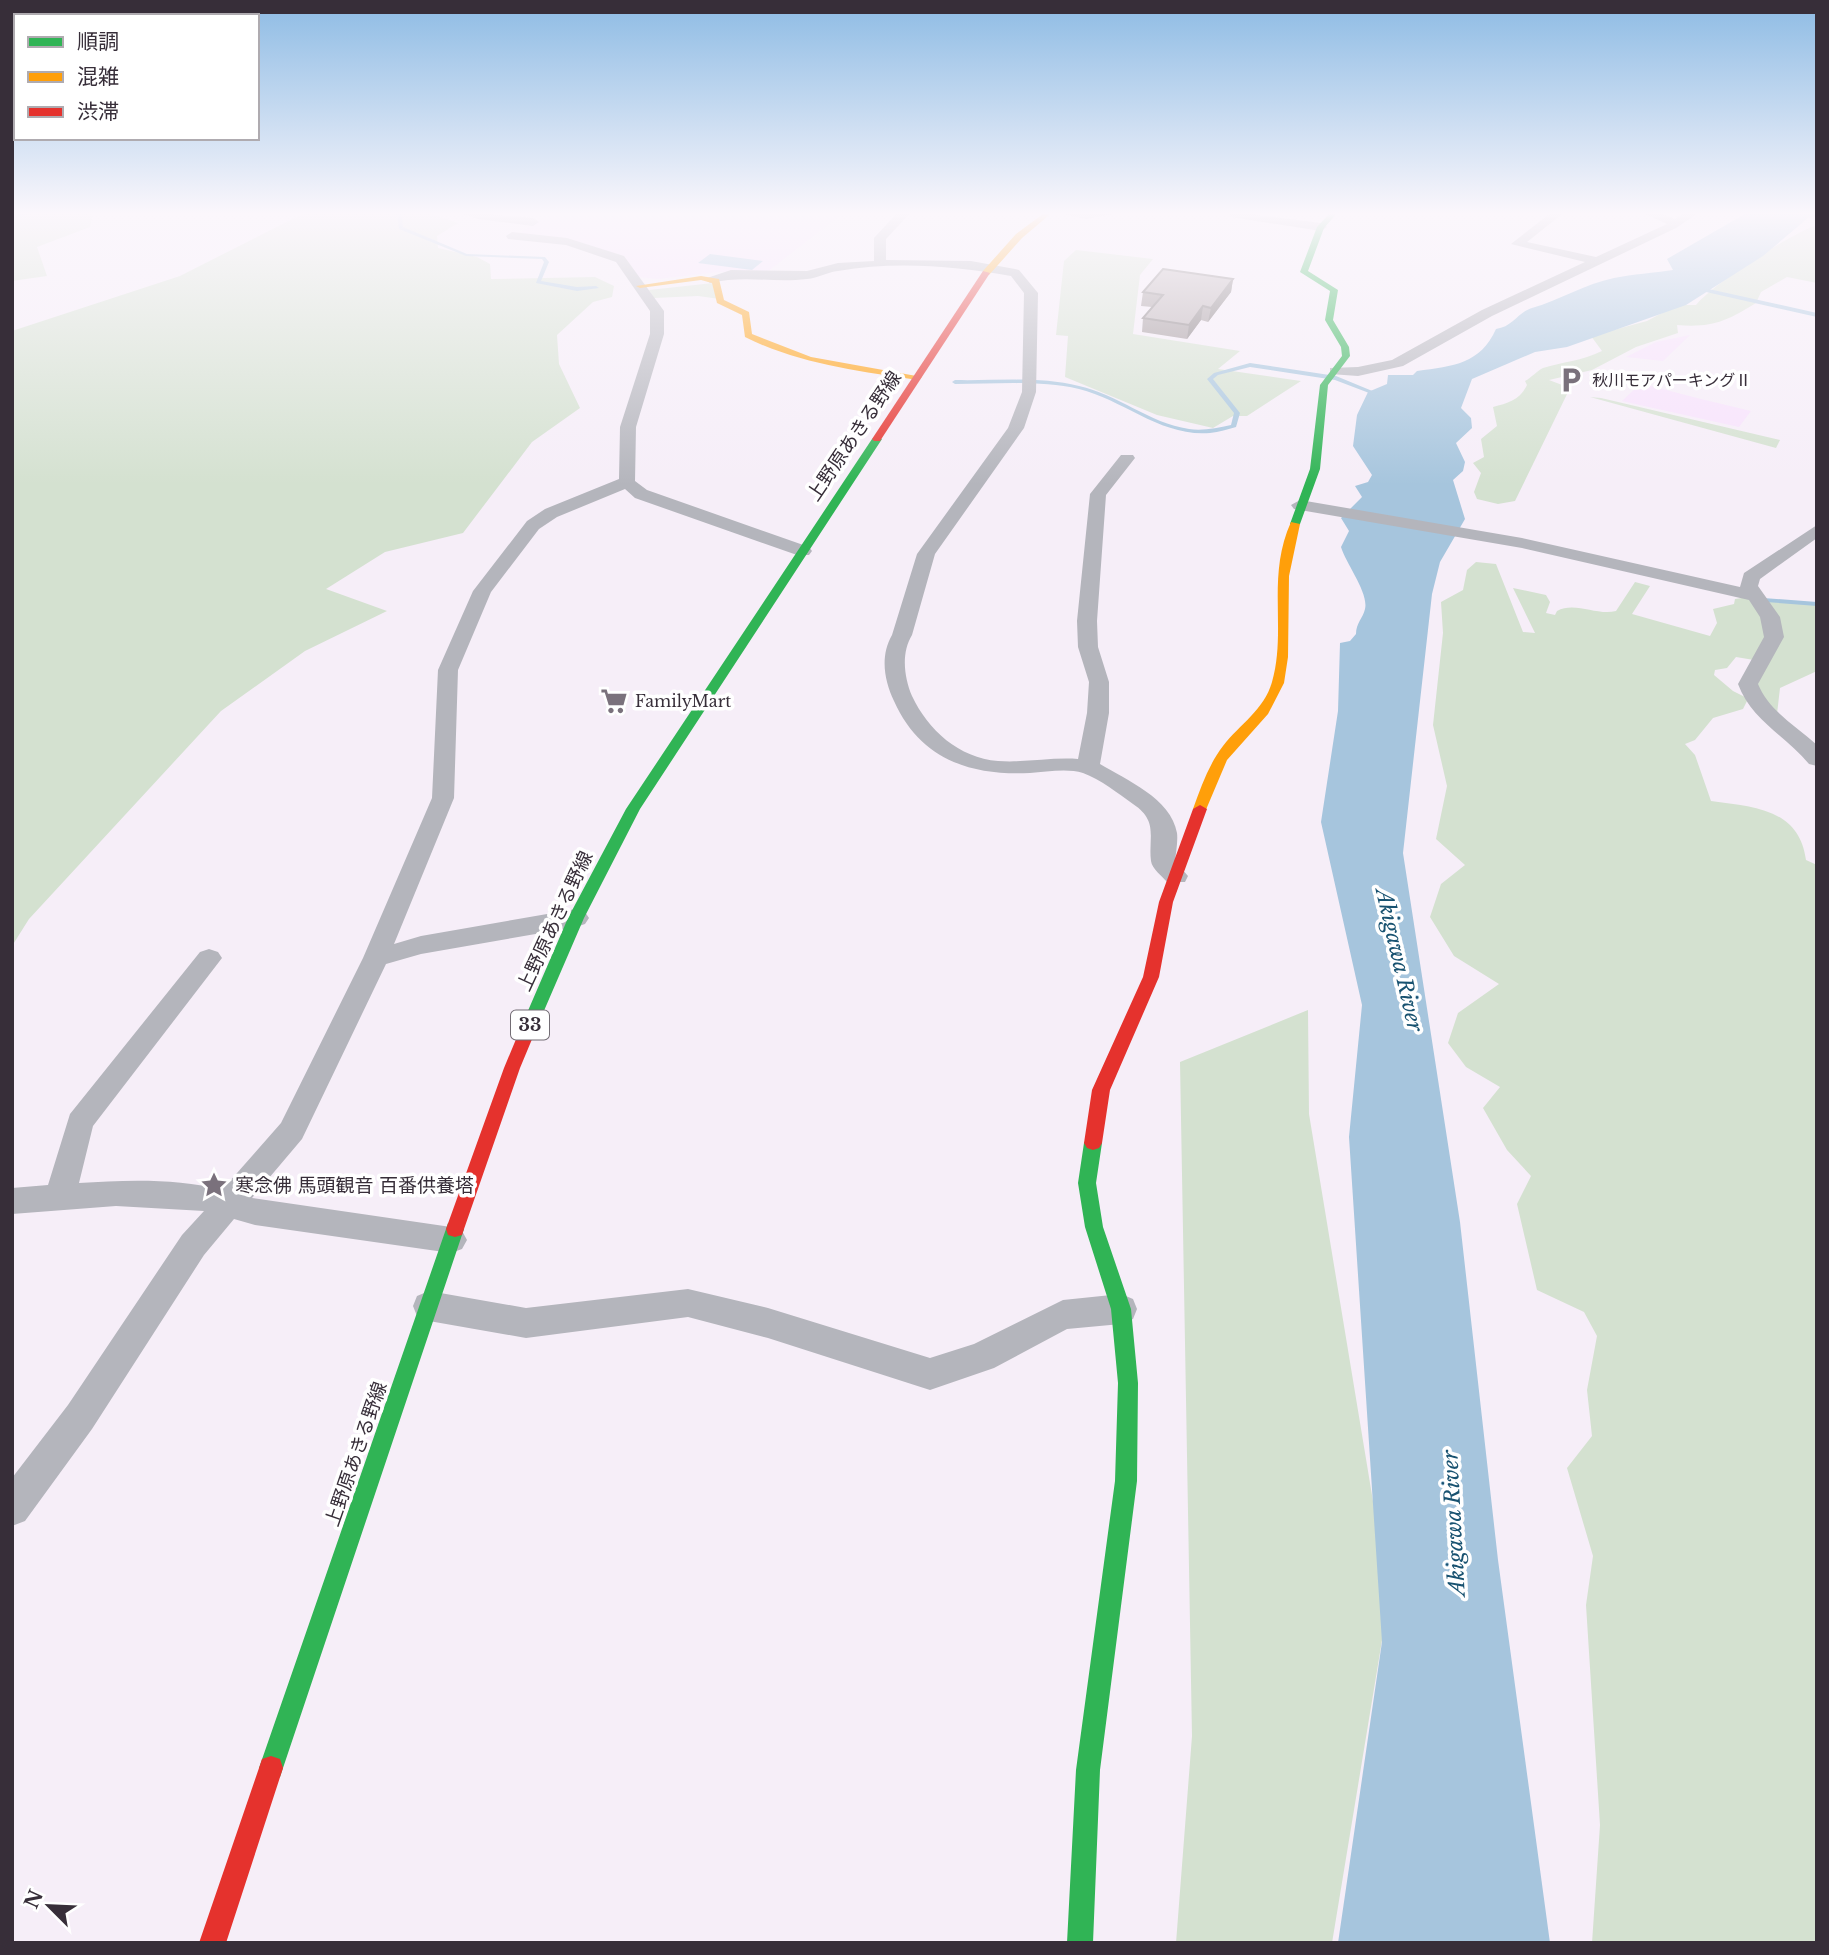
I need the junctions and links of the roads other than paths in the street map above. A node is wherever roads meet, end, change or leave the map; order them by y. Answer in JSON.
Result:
{"nodes":[{"id":1,"x":651,"y":302,"type":"edge"},
{"id":2,"x":722,"y":302,"type":"edge"},
{"id":3,"x":967,"y":302,"type":"edge"},
{"id":4,"x":1031,"y":302,"type":"edge"},
{"id":5,"x":1332,"y":302,"type":"edge"},
{"id":6,"x":1511,"y":302,"type":"edge"},
{"id":7,"x":1331,"y":374,"type":"junction"},
{"id":8,"x":918,"y":377,"type":"junction"},
{"id":9,"x":1030,"y":386,"type":"joint"},
{"id":10,"x":1127,"y":458,"type":"dead end"},
{"id":11,"x":627,"y":482,"type":"junction"},
{"id":12,"x":1307,"y":506,"type":"junction"},
{"id":13,"x":1817,"y":530,"type":"edge"},
{"id":14,"x":803,"y":551,"type":"junction"},
{"id":15,"x":1755,"y":596,"type":"junction"},
{"id":16,"x":1817,"y":760,"type":"edge"},
{"id":17,"x":1088,"y":767,"type":"junction"},
{"id":18,"x":1177,"y":876,"type":"junction"},
{"id":19,"x":576,"y":918,"type":"junction"},
{"id":20,"x":209,"y":958,"type":"dead end"},
{"id":21,"x":376,"y":958,"type":"junction"},
{"id":22,"x":60,"y":1197,"type":"junction"},
{"id":23,"x":12,"y":1201,"type":"edge"},
{"id":24,"x":229,"y":1204,"type":"junction"},
{"id":25,"x":451,"y":1240,"type":"junction"},
{"id":26,"x":429,"y":1306,"type":"junction"},
{"id":27,"x":1121,"y":1308,"type":"junction"},
{"id":28,"x":12,"y":1508,"type":"edge"},
{"id":29,"x":212,"y":1943,"type":"edge"},
{"id":30,"x":1080,"y":1943,"type":"edge"}],
"edges":[{"from":1,"to":11,"type":"street"},
{"from":2,"to":8,"type":"street"},
{"from":3,"to":8,"type":"street","name":"上野原あきる野線","number":"33"},
{"from":4,"to":9,"type":"street"},
{"from":5,"to":7,"type":"street"},
{"from":6,"to":7,"type":"street"},
{"from":7,"to":12,"type":"street"},
{"from":8,"to":14,"type":"street","name":"上野原あきる野線","number":"33"},
{"from":9,"to":17,"type":"street"},
{"from":10,"to":17,"type":"street"},
{"from":11,"to":14,"type":"street"},
{"from":11,"to":21,"type":"street"},
{"from":12,"to":15,"type":"street"},
{"from":12,"to":18,"type":"street"},
{"from":13,"to":15,"type":"street"},
{"from":14,"to":19,"type":"street","name":"上野原あきる野線","number":"33"},
{"from":15,"to":16,"type":"street"},
{"from":17,"to":18,"type":"street"},
{"from":18,"to":27,"type":"street"},
{"from":19,"to":21,"type":"street"},
{"from":19,"to":25,"type":"street","name":"上野原あきる野線","number":"33"},
{"from":20,"to":22,"type":"street"},
{"from":21,"to":24,"type":"street"},
{"from":22,"to":23,"type":"street"},
{"from":22,"to":24,"type":"street"},
{"from":24,"to":25,"type":"street"},
{"from":24,"to":28,"type":"street"},
{"from":25,"to":26,"type":"street","name":"上野原あきる野線","number":"33"},
{"from":26,"to":27,"type":"street"},
{"from":26,"to":29,"type":"street","name":"上野原あきる野線","number":"33"},
{"from":27,"to":30,"type":"street"}]}
